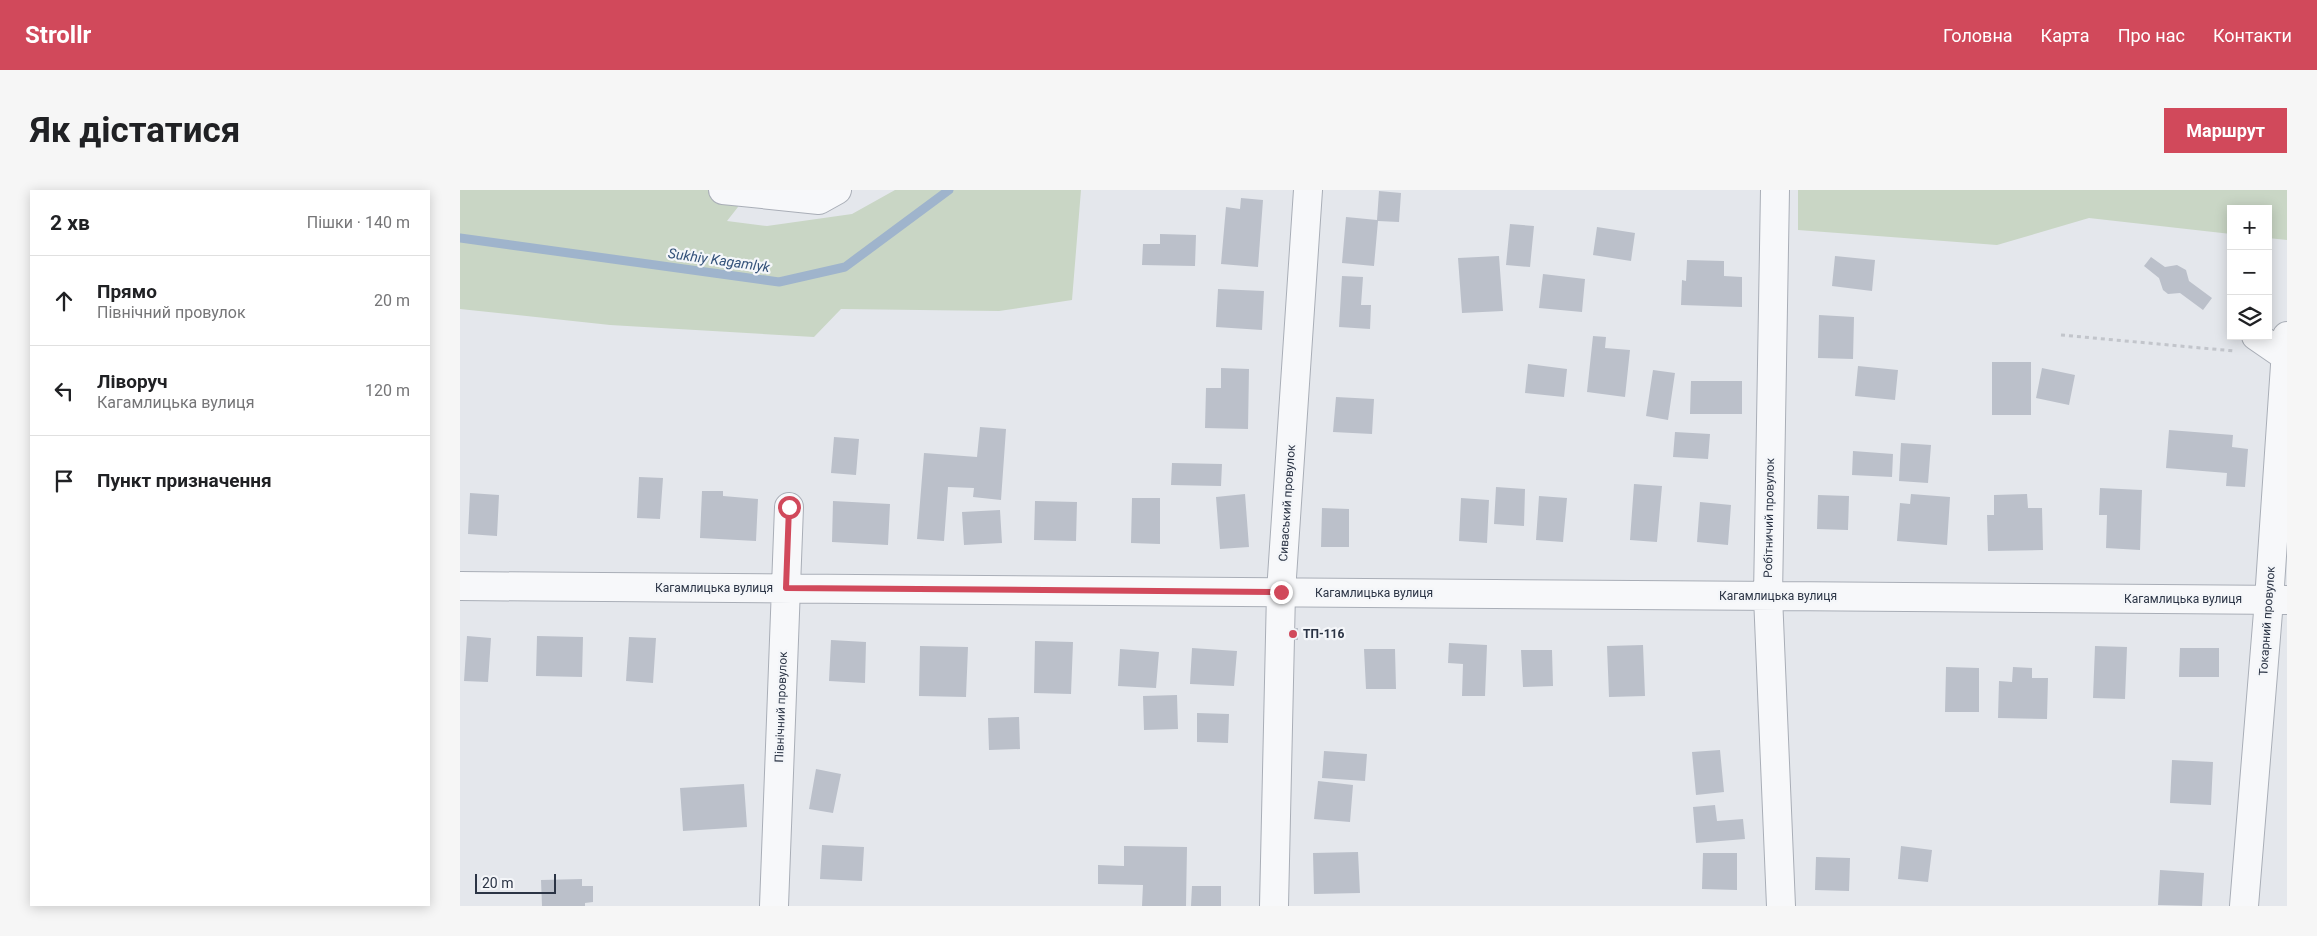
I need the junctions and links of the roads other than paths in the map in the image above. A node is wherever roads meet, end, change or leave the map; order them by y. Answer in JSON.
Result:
{"nodes":[{"id":1,"x":723,"y":190,"type":"edge"},
{"id":2,"x":838,"y":190,"type":"edge"},
{"id":3,"x":1308,"y":190,"type":"edge"},
{"id":4,"x":1775,"y":190,"type":"edge"},
{"id":5,"x":2246,"y":344,"type":"edge"},
{"id":6,"x":2286,"y":346,"type":"edge"},
{"id":7,"x":789,"y":507,"type":"dead end"},
{"id":8,"x":460,"y":586,"type":"edge"},
{"id":9,"x":786,"y":588,"type":"junction"},
{"id":10,"x":1281,"y":592,"type":"junction"},
{"id":11,"x":1768,"y":596,"type":"junction"},
{"id":12,"x":2278,"y":600,"type":"edge"},
{"id":13,"x":774,"y":906,"type":"edge"},
{"id":14,"x":1274,"y":906,"type":"edge"},
{"id":15,"x":1781,"y":906,"type":"edge"},
{"id":16,"x":2244,"y":906,"type":"edge"}],
"edges":[{"from":1,"to":2,"type":"street"},
{"from":3,"to":10,"type":"street","name":"Сиваський провулок"},
{"from":4,"to":11,"type":"street","name":"Робітничий провулок"},
{"from":5,"to":6,"type":"street"},
{"from":6,"to":12,"type":"street","name":"Токарний провулок"},
{"from":7,"to":9,"type":"street","name":"Північний провулок"},
{"from":8,"to":9,"type":"street","name":"Кагамлицька вулиця"},
{"from":9,"to":10,"type":"street","name":"Кагамлицька вулиця"},
{"from":9,"to":13,"type":"street","name":"Північний провулок"},
{"from":10,"to":11,"type":"street","name":"Кагамлицька вулиця"},
{"from":10,"to":14,"type":"street","name":"Сиваський провулок"},
{"from":11,"to":12,"type":"street","name":"Кагамлицька вулиця"},
{"from":11,"to":15,"type":"street","name":"Робітничий провулок"},
{"from":12,"to":16,"type":"street","name":"Токарний провулок"}]}
